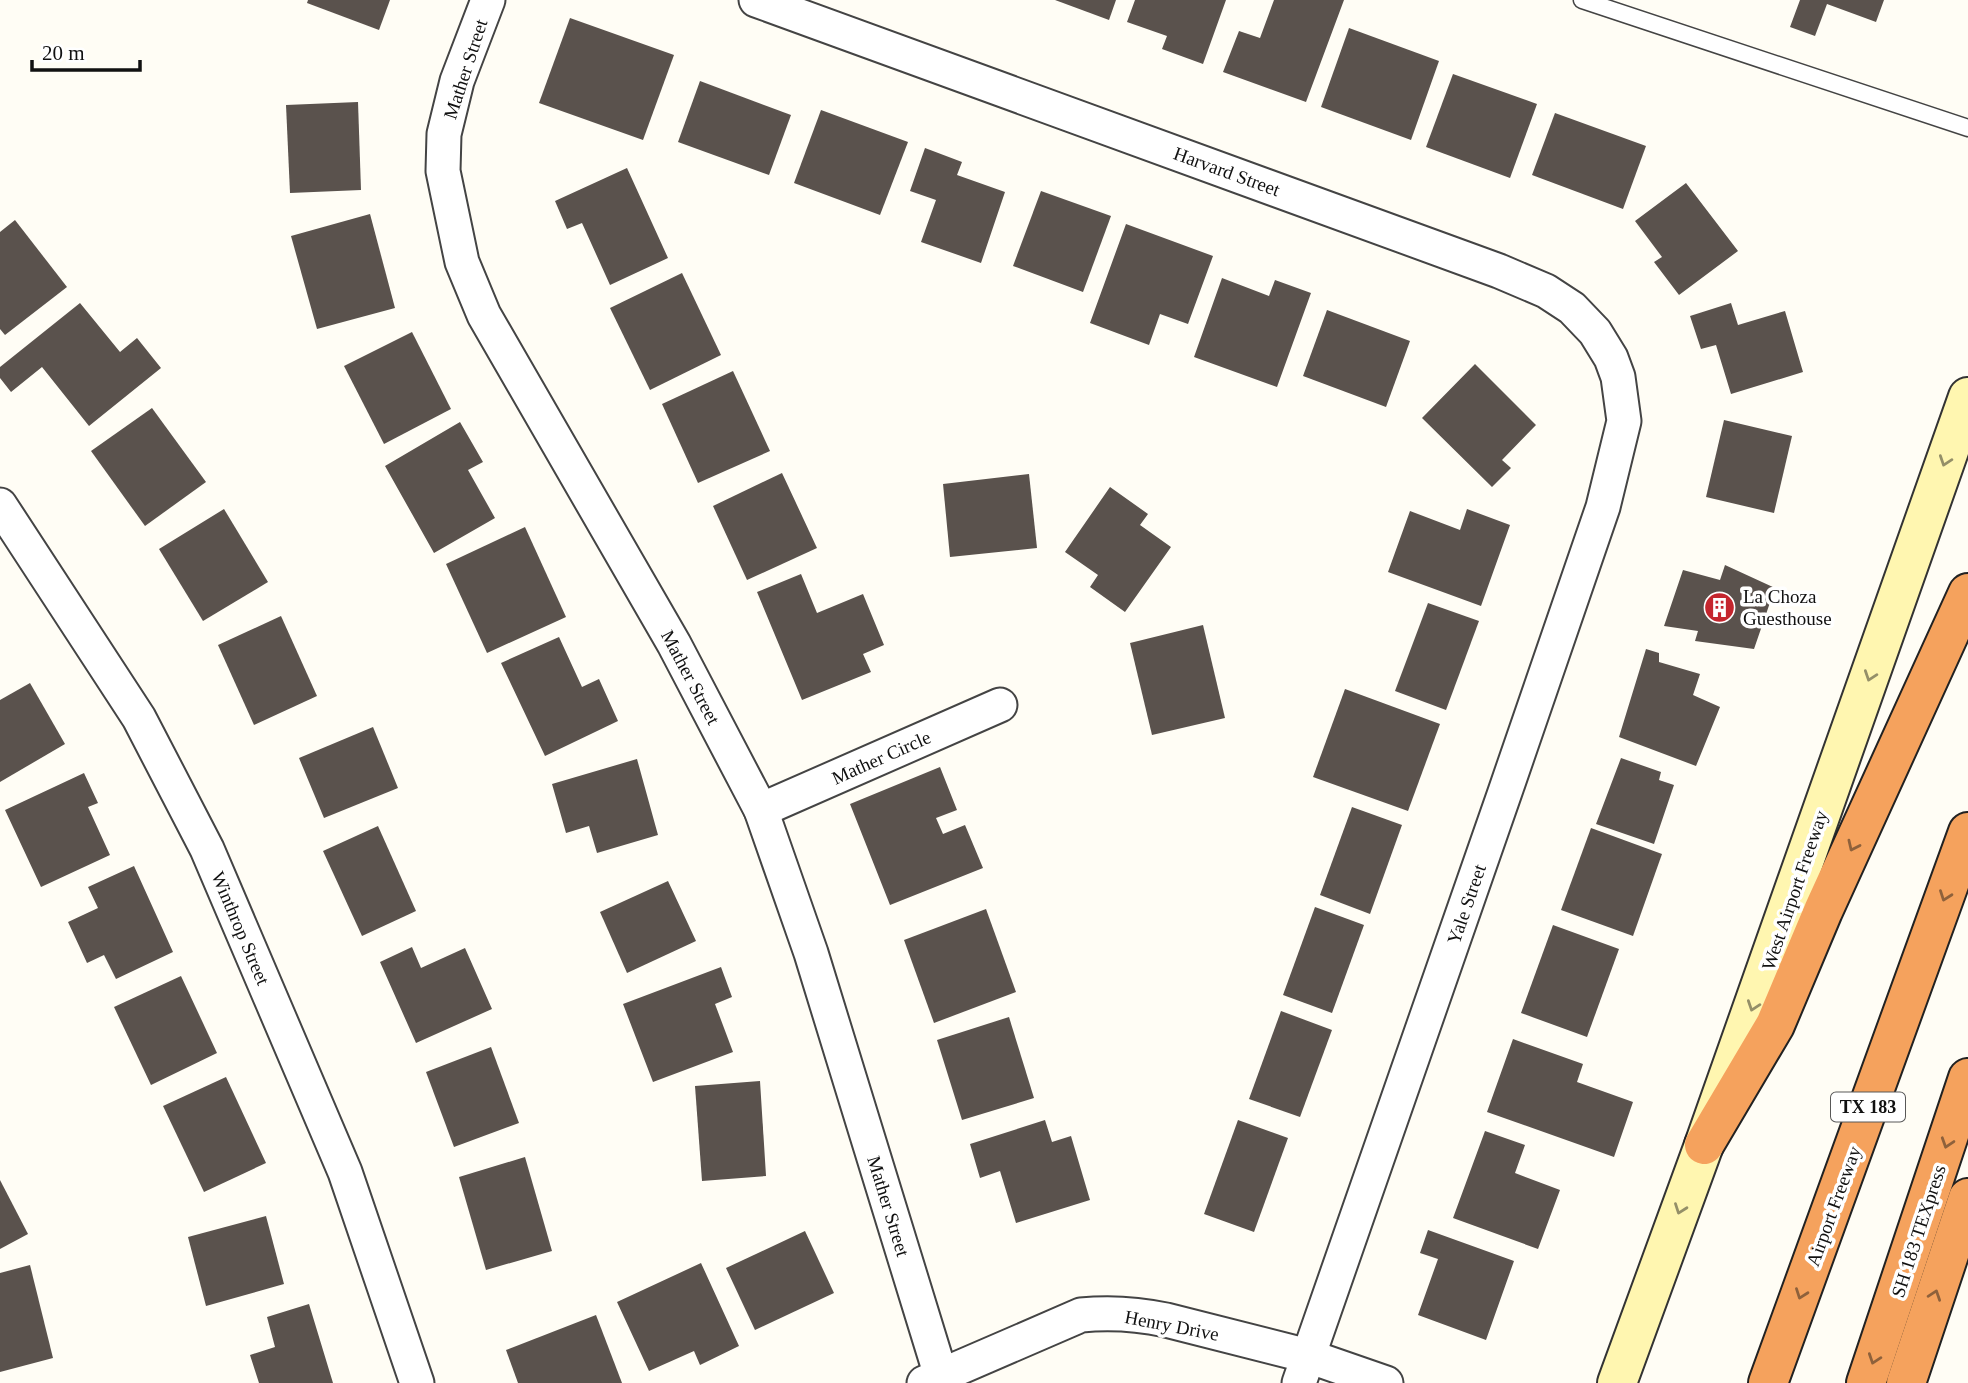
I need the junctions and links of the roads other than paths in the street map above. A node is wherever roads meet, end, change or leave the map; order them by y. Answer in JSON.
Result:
{"nodes":[{"id":1,"x":488,"y":0,"type":"edge"},
{"id":2,"x":756,"y":0,"type":"edge"},
{"id":3,"x":1582,"y":0,"type":"edge"},
{"id":4,"x":1968,"y":128,"type":"edge"},
{"id":5,"x":1968,"y":397,"type":"edge"},
{"id":6,"x":1624,"y":421,"type":"joint"},
{"id":7,"x":0,"y":505,"type":"edge"},
{"id":8,"x":1968,"y":593,"type":"edge"},
{"id":9,"x":1000,"y":705,"type":"dead end"},
{"id":10,"x":761,"y":810,"type":"junction"},
{"id":11,"x":1968,"y":832,"type":"edge"},
{"id":12,"x":1968,"y":1078,"type":"edge"},
{"id":13,"x":1704,"y":1145,"type":"junction"},
{"id":14,"x":1968,"y":1198,"type":"edge"},
{"id":15,"x":1303,"y":1370,"type":"edge"},
{"id":16,"x":932,"y":1380,"type":"edge"},
{"id":17,"x":417,"y":1383,"type":"edge"},
{"id":18,"x":1386,"y":1383,"type":"edge"},
{"id":19,"x":1617,"y":1383,"type":"edge"},
{"id":20,"x":1769,"y":1383,"type":"edge"},
{"id":21,"x":1866,"y":1383,"type":"edge"},
{"id":22,"x":1906,"y":1383,"type":"edge"}],
"edges":[{"from":1,"to":10,"type":"street","name":"Mather Street"},
{"from":2,"to":6,"type":"street","name":"Harvard Street"},
{"from":3,"to":4,"type":"lane"},
{"from":5,"to":13,"type":"street","name":"West Airport Freeway","one_way":true},
{"from":6,"to":15,"type":"street","name":"Yale Street"},
{"from":7,"to":17,"type":"street","name":"Winthrop Street"},
{"from":8,"to":13,"type":"highway","one_way":true},
{"from":9,"to":10,"type":"street","name":"Mather Circle"},
{"from":10,"to":16,"type":"street","name":"Mather Street"},
{"from":11,"to":20,"type":"highway","name":"Airport Freeway","number":"TX 183","one_way":true},
{"from":12,"to":21,"type":"highway","name":"SH 183 TEXpress","one_way":true},
{"from":13,"to":19,"type":"street","name":"West Airport Freeway","one_way":true},
{"from":22,"to":14,"type":"highway","name":"SH 183 TEXpress","one_way":true},
{"from":15,"to":16,"type":"street","name":"Henry Drive"},
{"from":15,"to":18,"type":"street","name":"Henry Drive"}]}
